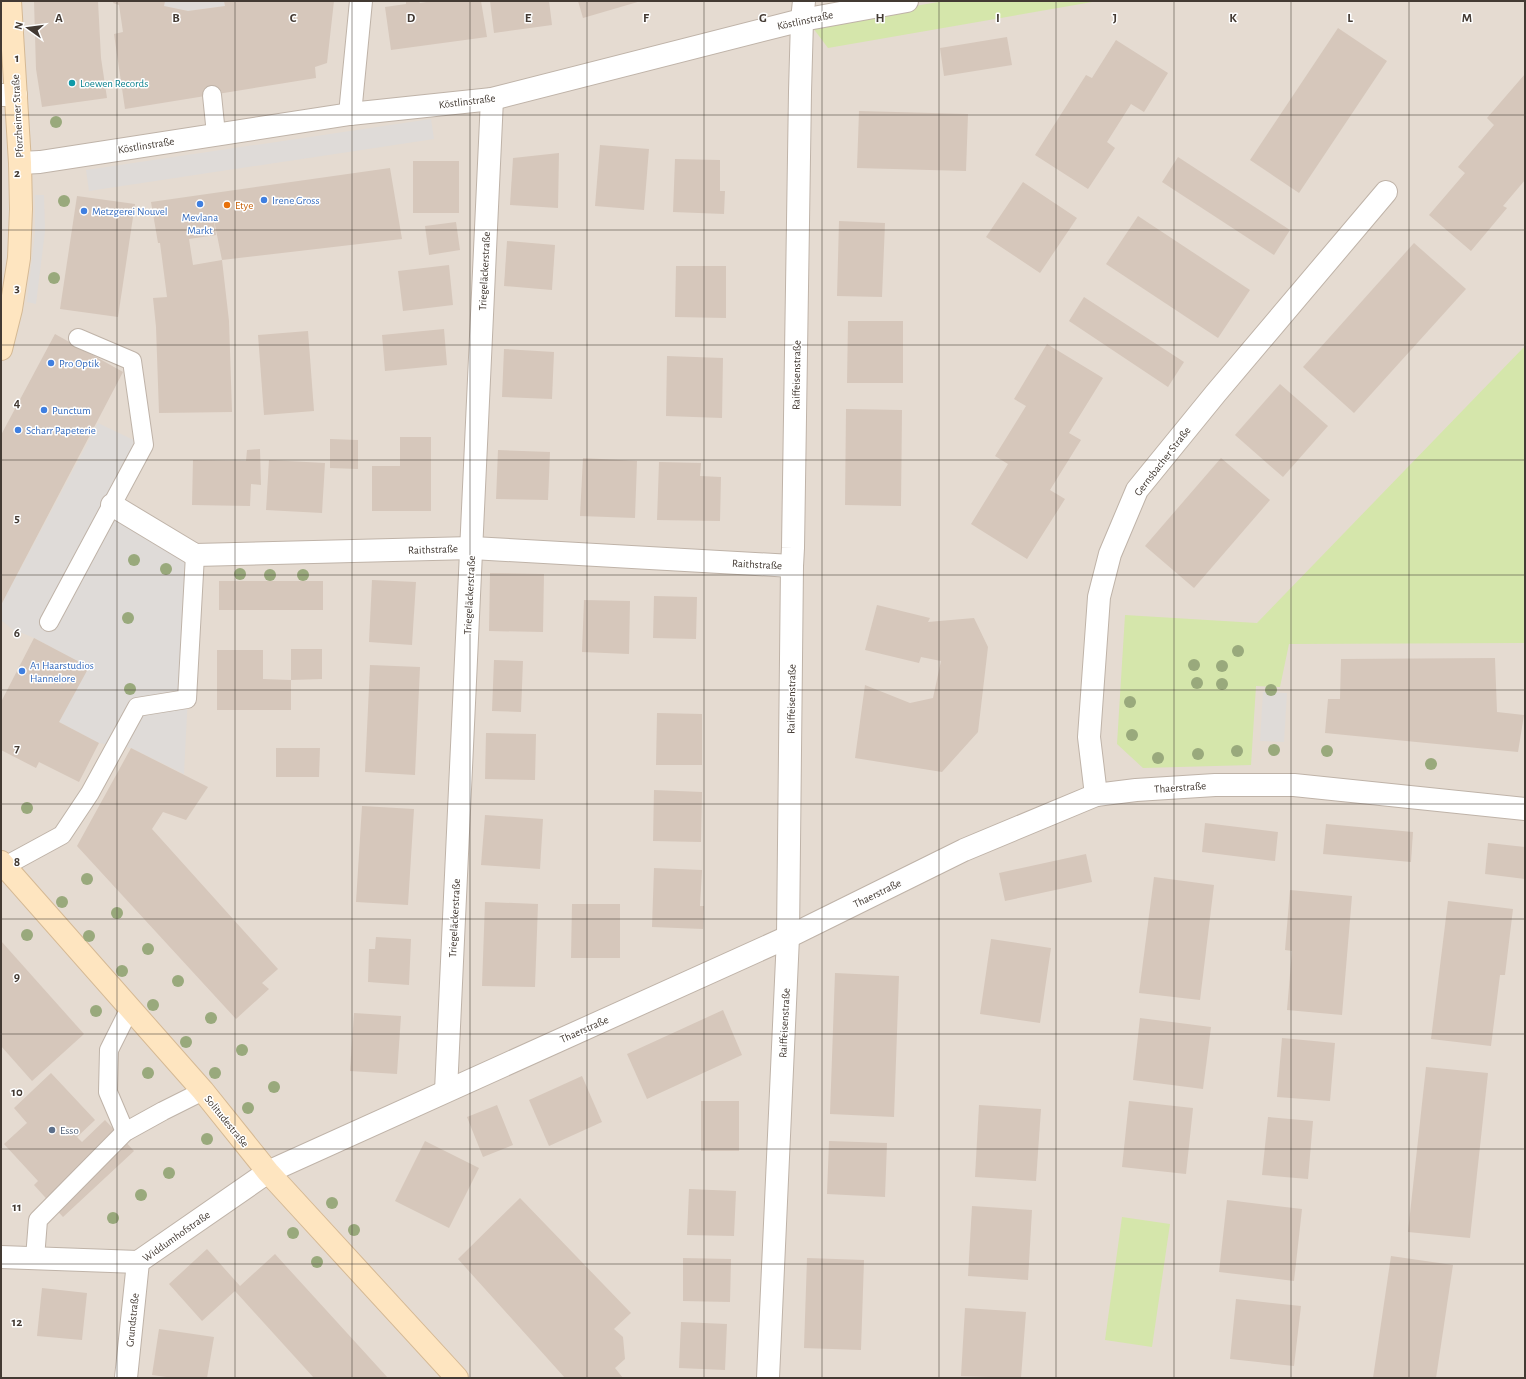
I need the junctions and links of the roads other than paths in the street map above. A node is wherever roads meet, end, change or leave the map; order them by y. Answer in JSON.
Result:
{"nodes":[{"id":1,"x":10,"y":1,"type":"edge"},
{"id":2,"x":361,"y":1,"type":"edge"},
{"id":3,"x":907,"y":1,"type":"edge"},
{"id":4,"x":803,"y":10,"type":"edge"},
{"id":5,"x":9,"y":95,"type":"edge"},
{"id":6,"x":212,"y":95,"type":"dead end"},
{"id":7,"x":492,"y":99,"type":"junction"},
{"id":8,"x":350,"y":114,"type":"junction"},
{"id":9,"x":216,"y":134,"type":"junction"},
{"id":10,"x":20,"y":163,"type":"junction"},
{"id":11,"x":1386,"y":192,"type":"dead end"},
{"id":12,"x":78,"y":338,"type":"dead end"},
{"id":13,"x":1,"y":348,"type":"edge"},
{"id":14,"x":112,"y":505,"type":"junction"},
{"id":15,"x":472,"y":548,"type":"junction"},
{"id":16,"x":194,"y":555,"type":"junction"},
{"id":17,"x":792,"y":566,"type":"junction"},
{"id":18,"x":49,"y":622,"type":"dead end"},
{"id":19,"x":1096,"y":795,"type":"junction"},
{"id":20,"x":1525,"y":809,"type":"edge"},
{"id":21,"x":3,"y":864,"type":"edge"},
{"id":22,"x":788,"y":937,"type":"junction"},
{"id":23,"x":130,"y":1008,"type":"junction"},
{"id":24,"x":203,"y":1091,"type":"junction"},
{"id":25,"x":446,"y":1091,"type":"junction"},
{"id":26,"x":125,"y":1132,"type":"junction"},
{"id":27,"x":268,"y":1172,"type":"junction"},
{"id":28,"x":1,"y":1257,"type":"edge"},
{"id":29,"x":35,"y":1258,"type":"junction"},
{"id":30,"x":138,"y":1262,"type":"junction"},
{"id":31,"x":126,"y":1378,"type":"edge"},
{"id":32,"x":457,"y":1378,"type":"edge"},
{"id":33,"x":768,"y":1378,"type":"edge"}],
"edges":[{"from":1,"to":5,"type":"main road","name":"Pforzheimer Straße"},
{"from":2,"to":8,"type":"street"},
{"from":3,"to":4,"type":"street","name":"Köstlinstraße"},
{"from":4,"to":7,"type":"street","name":"Köstlinstraße"},
{"from":4,"to":17,"type":"street","name":"Raiffeisenstraße"},
{"from":5,"to":10,"type":"main road","name":"Pforzheimer Straße"},
{"from":6,"to":9,"type":"lane"},
{"from":7,"to":8,"type":"street","name":"Köstlinstraße"},
{"from":7,"to":15,"type":"street","name":"Triegeläckerstraße"},
{"from":8,"to":9,"type":"street","name":"Köstlinstraße"},
{"from":9,"to":10,"type":"street","name":"Köstlinstraße"},
{"from":10,"to":13,"type":"main road","name":"Pforzheimer Straße"},
{"from":11,"to":19,"type":"street","name":"Gernsbacher Straße"},
{"from":12,"to":14,"type":"lane"},
{"from":14,"to":16,"type":"street"},
{"from":14,"to":18,"type":"lane"},
{"from":15,"to":16,"type":"street","name":"Raithstraße"},
{"from":15,"to":17,"type":"street","name":"Raithstraße"},
{"from":15,"to":25,"type":"street","name":"Triegeläckerstraße"},
{"from":16,"to":21,"type":"lane"},
{"from":17,"to":22,"type":"street","name":"Raiffeisenstraße"},
{"from":19,"to":20,"type":"street","name":"Thaerstraße"},
{"from":19,"to":22,"type":"street","name":"Thaerstraße"},
{"from":21,"to":23,"type":"main road","name":"Solitudestraße"},
{"from":22,"to":25,"type":"street","name":"Thaerstraße"},
{"from":22,"to":33,"type":"street","name":"Raiffeisenstraße"},
{"from":23,"to":24,"type":"main road","name":"Solitudestraße"},
{"from":23,"to":26,"type":"lane"},
{"from":24,"to":26,"type":"lane"},
{"from":24,"to":27,"type":"main road","name":"Solitudestraße"},
{"from":25,"to":27,"type":"street","name":"Thaerstraße"},
{"from":26,"to":29,"type":"lane"},
{"from":27,"to":30,"type":"street","name":"Widdumhofstraße"},
{"from":27,"to":32,"type":"main road","name":"Solitudestraße"},
{"from":28,"to":29,"type":"street","name":"Widdumhofstraße"},
{"from":29,"to":30,"type":"street","name":"Widdumhofstraße"},
{"from":30,"to":31,"type":"street","name":"Grundstraße"}]}
